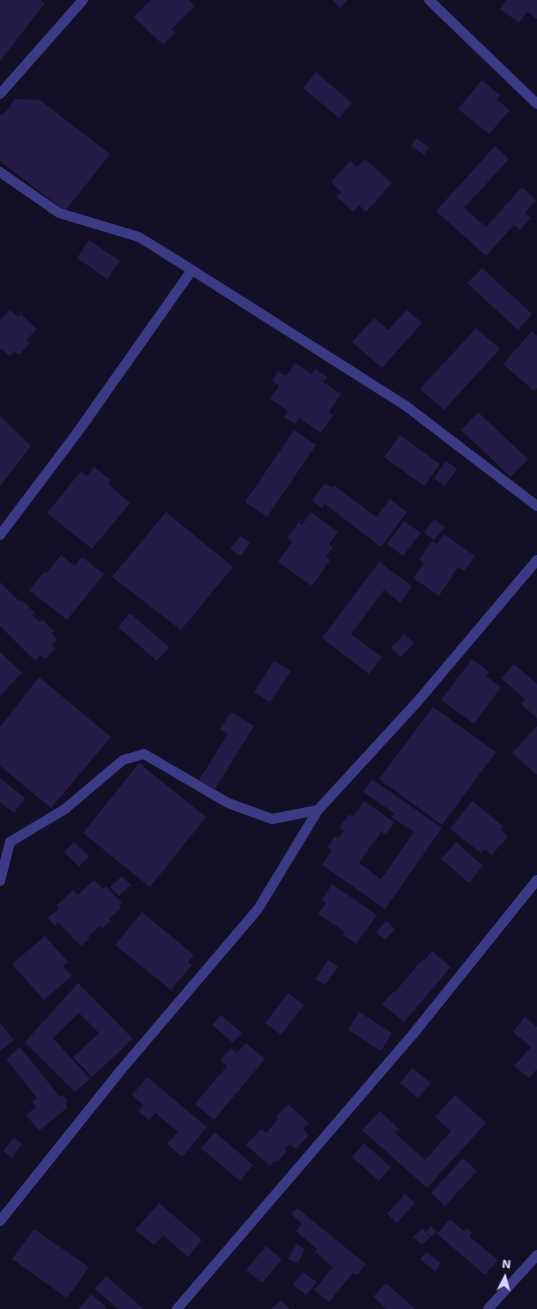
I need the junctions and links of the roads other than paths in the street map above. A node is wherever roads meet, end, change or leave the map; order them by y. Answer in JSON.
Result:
{"nodes":[{"id":1,"x":83,"y":0,"type":"edge"},
{"id":2,"x":429,"y":0,"type":"edge"},
{"id":3,"x":0,"y":94,"type":"edge"},
{"id":4,"x":537,"y":104,"type":"edge"},
{"id":5,"x":0,"y":172,"type":"edge"},
{"id":6,"x":192,"y":270,"type":"junction"},
{"id":7,"x":537,"y":506,"type":"edge"},
{"id":8,"x":0,"y":535,"type":"edge"},
{"id":9,"x":537,"y":560,"type":"edge"},
{"id":10,"x":318,"y":810,"type":"junction"},
{"id":11,"x":537,"y":880,"type":"edge"},
{"id":12,"x":0,"y":881,"type":"edge"},
{"id":13,"x":0,"y":1222,"type":"edge"},
{"id":14,"x":537,"y":1255,"type":"edge"},
{"id":15,"x":178,"y":1309,"type":"edge"},
{"id":16,"x":488,"y":1309,"type":"edge"}],
"edges":[{"from":1,"to":3,"type":"street"},
{"from":2,"to":4,"type":"street"},
{"from":5,"to":6,"type":"street"},
{"from":6,"to":7,"type":"street"},
{"from":6,"to":8,"type":"street"},
{"from":9,"to":10,"type":"street"},
{"from":10,"to":12,"type":"street"},
{"from":10,"to":13,"type":"street"},
{"from":11,"to":15,"type":"street"},
{"from":14,"to":16,"type":"street"}]}
